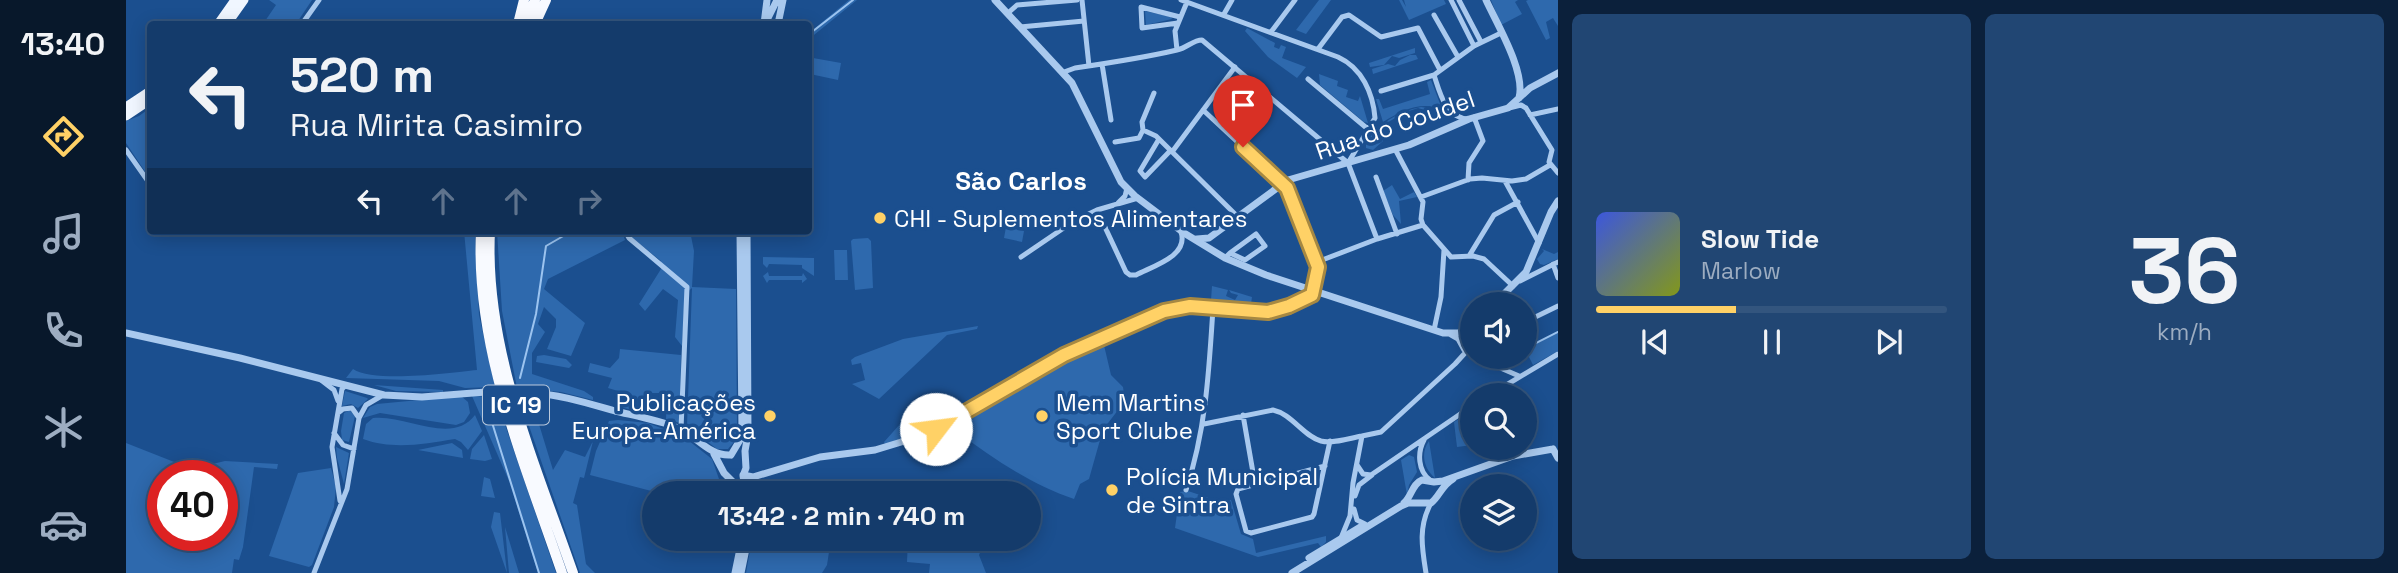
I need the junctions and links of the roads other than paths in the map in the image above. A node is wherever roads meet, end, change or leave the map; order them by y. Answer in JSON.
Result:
{"nodes":[{"id":1,"x":235,"y":0,"type":"edge"},
{"id":2,"x":244,"y":0,"type":"edge"},
{"id":3,"x":319,"y":0,"type":"edge"},
{"id":4,"x":524,"y":0,"type":"edge"},
{"id":5,"x":767,"y":0,"type":"edge"},
{"id":6,"x":777,"y":0,"type":"edge"},
{"id":7,"x":783,"y":0,"type":"edge"},
{"id":8,"x":995,"y":0,"type":"edge"},
{"id":9,"x":1079,"y":0,"type":"edge"},
{"id":10,"x":1232,"y":0,"type":"edge"},
{"id":11,"x":1295,"y":0,"type":"edge"},
{"id":12,"x":1451,"y":0,"type":"edge"},
{"id":13,"x":1459,"y":0,"type":"edge"},
{"id":14,"x":1486,"y":0,"type":"edge"},
{"id":15,"x":543,"y":1,"type":"edge"},
{"id":16,"x":1184,"y":1,"type":"edge"},
{"id":17,"x":1008,"y":13,"type":"junction"},
{"id":18,"x":1224,"y":14,"type":"junction"},
{"id":19,"x":1434,"y":15,"type":"dead end"},
{"id":20,"x":1179,"y":20,"type":"junction"},
{"id":21,"x":220,"y":21,"type":"edge"},
{"id":22,"x":229,"y":21,"type":"edge"},
{"id":23,"x":305,"y":21,"type":"edge"},
{"id":24,"x":519,"y":21,"type":"edge"},
{"id":25,"x":527,"y":21,"type":"edge"},
{"id":26,"x":536,"y":21,"type":"edge"},
{"id":27,"x":765,"y":21,"type":"edge"},
{"id":28,"x":766,"y":21,"type":"edge"},
{"id":29,"x":773,"y":21,"type":"edge"},
{"id":30,"x":779,"y":21,"type":"edge"},
{"id":31,"x":1084,"y":21,"type":"junction"},
{"id":32,"x":1020,"y":27,"type":"junction"},
{"id":33,"x":1271,"y":32,"type":"junction"},
{"id":34,"x":1501,"y":33,"type":"junction"},
{"id":35,"x":1481,"y":42,"type":"junction"},
{"id":36,"x":1474,"y":46,"type":"junction"},
{"id":37,"x":1318,"y":49,"type":"junction"},
{"id":38,"x":1177,"y":50,"type":"junction"},
{"id":39,"x":1458,"y":57,"type":"junction"},
{"id":40,"x":1102,"y":64,"type":"junction"},
{"id":41,"x":1089,"y":66,"type":"junction"},
{"id":42,"x":1235,"y":67,"type":"junction"},
{"id":43,"x":1440,"y":70,"type":"junction"},
{"id":44,"x":1064,"y":72,"type":"junction"},
{"id":45,"x":1517,"y":73,"type":"junction"},
{"id":46,"x":1558,"y":73,"type":"edge"},
{"id":47,"x":1434,"y":75,"type":"junction"},
{"id":48,"x":1308,"y":79,"type":"dead end"},
{"id":49,"x":1536,"y":84,"type":"junction"},
{"id":50,"x":1381,"y":91,"type":"dead end"},
{"id":51,"x":147,"y":93,"type":"edge"},
{"id":52,"x":1154,"y":93,"type":"dead end"},
{"id":53,"x":1519,"y":99,"type":"junction"},
{"id":54,"x":147,"y":102,"type":"edge"},
{"id":55,"x":126,"y":107,"type":"edge"},
{"id":56,"x":1506,"y":109,"type":"junction"},
{"id":57,"x":1558,"y":109,"type":"edge"},
{"id":58,"x":1203,"y":110,"type":"junction"},
{"id":59,"x":1530,"y":115,"type":"junction"},
{"id":60,"x":126,"y":116,"type":"edge"},
{"id":61,"x":1471,"y":118,"type":"junction"},
{"id":62,"x":1111,"y":120,"type":"dead end"},
{"id":63,"x":1143,"y":130,"type":"junction"},
{"id":64,"x":1369,"y":130,"type":"junction"},
{"id":65,"x":1157,"y":138,"type":"junction"},
{"id":66,"x":1362,"y":141,"type":"junction"},
{"id":67,"x":1115,"y":142,"type":"dead end"},
{"id":68,"x":1395,"y":149,"type":"junction"},
{"id":69,"x":1555,"y":149,"type":"edge"},
{"id":70,"x":126,"y":150,"type":"edge"},
{"id":71,"x":1171,"y":151,"type":"junction"},
{"id":72,"x":1374,"y":155,"type":"junction"},
{"id":73,"x":126,"y":157,"type":"edge"},
{"id":74,"x":1348,"y":163,"type":"junction"},
{"id":75,"x":1550,"y":165,"type":"junction"},
{"id":76,"x":137,"y":167,"type":"junction"},
{"id":77,"x":1470,"y":170,"type":"junction"},
{"id":78,"x":1558,"y":173,"type":"edge"},
{"id":79,"x":1376,"y":177,"type":"dead end"},
{"id":80,"x":1482,"y":178,"type":"junction"},
{"id":81,"x":147,"y":180,"type":"edge"},
{"id":82,"x":1468,"y":180,"type":"junction"},
{"id":83,"x":1505,"y":181,"type":"junction"},
{"id":84,"x":1282,"y":184,"type":"junction"},
{"id":85,"x":1126,"y":188,"type":"junction"},
{"id":86,"x":1421,"y":197,"type":"junction"},
{"id":87,"x":1138,"y":198,"type":"junction"},
{"id":88,"x":1558,"y":201,"type":"edge"},
{"id":89,"x":1518,"y":202,"type":"junction"},
{"id":90,"x":1117,"y":204,"type":"junction"},
{"id":91,"x":1097,"y":210,"type":"junction"},
{"id":92,"x":1238,"y":216,"type":"junction"},
{"id":93,"x":1423,"y":225,"type":"junction"},
{"id":94,"x":1179,"y":229,"type":"junction"},
{"id":95,"x":1397,"y":234,"type":"junction"},
{"id":96,"x":481,"y":235,"type":"edge"},
{"id":97,"x":491,"y":235,"type":"edge"},
{"id":98,"x":627,"y":235,"type":"edge"},
{"id":99,"x":740,"y":235,"type":"edge"},
{"id":100,"x":747,"y":235,"type":"edge"},
{"id":101,"x":1190,"y":236,"type":"junction"},
{"id":102,"x":1209,"y":238,"type":"junction"},
{"id":103,"x":1377,"y":239,"type":"junction"},
{"id":104,"x":1539,"y":244,"type":"junction"},
{"id":105,"x":1210,"y":250,"type":"junction"},
{"id":106,"x":1444,"y":250,"type":"junction"},
{"id":107,"x":1227,"y":256,"type":"junction"},
{"id":108,"x":1469,"y":256,"type":"junction"},
{"id":109,"x":1021,"y":257,"type":"dead end"},
{"id":110,"x":1317,"y":262,"type":"junction"},
{"id":111,"x":1555,"y":263,"type":"edge"},
{"id":112,"x":1558,"y":278,"type":"edge"},
{"id":113,"x":1291,"y":285,"type":"junction"},
{"id":114,"x":1514,"y":287,"type":"junction"},
{"id":115,"x":1314,"y":292,"type":"junction"},
{"id":116,"x":1508,"y":292,"type":"edge"},
{"id":117,"x":1289,"y":306,"type":"junction"},
{"id":118,"x":1558,"y":306,"type":"edge"},
{"id":119,"x":1213,"y":308,"type":"junction"},
{"id":120,"x":1537,"y":316,"type":"edge"},
{"id":121,"x":1434,"y":330,"type":"junction"},
{"id":122,"x":129,"y":332,"type":"edge"},
{"id":123,"x":1460,"y":333,"type":"edge"},
{"id":124,"x":1451,"y":335,"type":"junction"},
{"id":125,"x":1460,"y":341,"type":"edge"},
{"id":126,"x":1558,"y":354,"type":"edge"},
{"id":127,"x":1460,"y":364,"type":"edge"},
{"id":128,"x":1507,"y":370,"type":"joint"},
{"id":129,"x":310,"y":376,"type":"junction"},
{"id":130,"x":1519,"y":376,"type":"junction"},
{"id":131,"x":1507,"y":382,"type":"joint"},
{"id":132,"x":346,"y":385,"type":"junction"},
{"id":133,"x":384,"y":395,"type":"junction"},
{"id":134,"x":338,"y":411,"type":"junction"},
{"id":135,"x":1243,"y":415,"type":"junction"},
{"id":136,"x":1460,"y":415,"type":"edge"},
{"id":137,"x":359,"y":418,"type":"junction"},
{"id":138,"x":1204,"y":424,"type":"junction"},
{"id":139,"x":681,"y":429,"type":"junction"},
{"id":140,"x":334,"y":433,"type":"junction"},
{"id":141,"x":1429,"y":435,"type":"junction"},
{"id":142,"x":1362,"y":436,"type":"junction"},
{"id":143,"x":1330,"y":441,"type":"junction"},
{"id":144,"x":1558,"y":442,"type":"edge"},
{"id":145,"x":354,"y":449,"type":"junction"},
{"id":146,"x":1553,"y":449,"type":"junction"},
{"id":147,"x":711,"y":451,"type":"junction"},
{"id":148,"x":1405,"y":452,"type":"junction"},
{"id":149,"x":730,"y":455,"type":"junction"},
{"id":150,"x":1558,"y":457,"type":"edge"},
{"id":151,"x":1420,"y":460,"type":"junction"},
{"id":152,"x":1357,"y":462,"type":"junction"},
{"id":153,"x":1325,"y":466,"type":"junction"},
{"id":154,"x":722,"y":470,"type":"junction"},
{"id":155,"x":744,"y":470,"type":"junction"},
{"id":156,"x":1422,"y":470,"type":"junction"},
{"id":157,"x":1374,"y":473,"type":"junction"},
{"id":158,"x":755,"y":476,"type":"junction"},
{"id":159,"x":728,"y":478,"type":"junction"},
{"id":160,"x":1452,"y":479,"type":"junction"},
{"id":161,"x":731,"y":481,"type":"edge"},
{"id":162,"x":744,"y":481,"type":"edge"},
{"id":163,"x":749,"y":481,"type":"edge"},
{"id":164,"x":1419,"y":481,"type":"junction"},
{"id":165,"x":1432,"y":481,"type":"junction"},
{"id":166,"x":1255,"y":484,"type":"junction"},
{"id":167,"x":1186,"y":490,"type":"dead end"},
{"id":168,"x":1413,"y":491,"type":"junction"},
{"id":169,"x":1438,"y":493,"type":"junction"},
{"id":170,"x":1420,"y":503,"type":"junction"},
{"id":171,"x":1431,"y":503,"type":"junction"},
{"id":172,"x":1401,"y":506,"type":"junction"},
{"id":173,"x":340,"y":507,"type":"junction"},
{"id":174,"x":1425,"y":515,"type":"junction"},
{"id":175,"x":1384,"y":516,"type":"junction"},
{"id":176,"x":1366,"y":524,"type":"junction"},
{"id":177,"x":1340,"y":541,"type":"junction"},
{"id":178,"x":740,"y":551,"type":"edge"},
{"id":179,"x":746,"y":551,"type":"edge"},
{"id":180,"x":314,"y":573,"type":"edge"},
{"id":181,"x":562,"y":573,"type":"edge"},
{"id":182,"x":573,"y":573,"type":"edge"},
{"id":183,"x":735,"y":573,"type":"edge"},
{"id":184,"x":741,"y":573,"type":"edge"},
{"id":185,"x":1291,"y":573,"type":"edge"},
{"id":186,"x":1426,"y":573,"type":"edge"}],
"edges":[{"from":1,"to":21,"type":"main road"},
{"from":2,"to":22,"type":"main road"},
{"from":3,"to":23,"type":"street"},
{"from":4,"to":24,"type":"highway"},
{"from":5,"to":27,"type":"street"},
{"from":6,"to":28,"type":"street"},
{"from":6,"to":29,"type":"street"},
{"from":7,"to":30,"type":"street"},
{"from":8,"to":17,"type":"street"},
{"from":9,"to":17,"type":"street"},
{"from":9,"to":31,"type":"street"},
{"from":10,"to":18,"type":"street"},
{"from":11,"to":33,"type":"street"},
{"from":12,"to":36,"type":"street"},
{"from":13,"to":35,"type":"street"},
{"from":14,"to":34,"type":"street"},
{"from":15,"to":25,"type":"highway"},
{"from":15,"to":26,"type":"highway"},
{"from":16,"to":18,"type":"street"},
{"from":16,"to":20,"type":"street"},
{"from":17,"to":32,"type":"street"},
{"from":18,"to":33,"type":"street"},
{"from":19,"to":39,"type":"street"},
{"from":20,"to":20,"type":"street"},
{"from":20,"to":38,"type":"street"},
{"from":31,"to":32,"type":"street"},
{"from":31,"to":41,"type":"street"},
{"from":32,"to":44,"type":"street"},
{"from":33,"to":37,"type":"street"},
{"from":34,"to":35,"type":"street"},
{"from":34,"to":45,"type":"street"},
{"from":35,"to":36,"type":"street"},
{"from":36,"to":39,"type":"street"},
{"from":37,"to":43,"type":"street"},
{"from":37,"to":64,"type":"street"},
{"from":38,"to":40,"type":"street"},
{"from":38,"to":42,"type":"street"},
{"from":39,"to":43,"type":"street"},
{"from":40,"to":41,"type":"street"},
{"from":40,"to":62,"type":"street"},
{"from":41,"to":44,"type":"street"},
{"from":42,"to":58,"type":"street"},
{"from":42,"to":74,"type":"street"},
{"from":43,"to":47,"type":"street"},
{"from":44,"to":85,"type":"street"},
{"from":45,"to":49,"type":"street"},
{"from":45,"to":53,"type":"street"},
{"from":46,"to":49,"type":"street","name":"Rua do Coudel"},
{"from":47,"to":50,"type":"street"},
{"from":47,"to":61,"type":"street"},
{"from":48,"to":64,"type":"street"},
{"from":49,"to":53,"type":"street","name":"Rua do Coudel"},
{"from":51,"to":55,"type":"main road"},
{"from":52,"to":63,"type":"street"},
{"from":53,"to":56,"type":"street","name":"Rua do Coudel"},
{"from":54,"to":60,"type":"main road"},
{"from":56,"to":59,"type":"street"},
{"from":56,"to":61,"type":"street","name":"Rua do Coudel"},
{"from":57,"to":59,"type":"street"},
{"from":58,"to":71,"type":"street"},
{"from":58,"to":84,"type":"street"},
{"from":59,"to":69,"type":"street"},
{"from":61,"to":68,"type":"street","name":"Rua do Coudel"},
{"from":61,"to":77,"type":"street"},
{"from":63,"to":65,"type":"street"},
{"from":63,"to":67,"type":"street"},
{"from":64,"to":66,"type":"street"},
{"from":65,"to":71,"type":"street"},
{"from":65,"to":71,"type":"street"},
{"from":66,"to":72,"type":"street"},
{"from":66,"to":74,"type":"street"},
{"from":68,"to":72,"type":"street","name":"Rua do Coudel"},
{"from":68,"to":86,"type":"street"},
{"from":69,"to":75,"type":"street"},
{"from":70,"to":76,"type":"street"},
{"from":71,"to":92,"type":"street"},
{"from":72,"to":74,"type":"street","name":"Rua do Coudel"},
{"from":73,"to":76,"type":"street"},
{"from":74,"to":84,"type":"street","name":"Rua do Coudel"},
{"from":74,"to":103,"type":"street"},
{"from":75,"to":78,"type":"street"},
{"from":75,"to":83,"type":"street"},
{"from":76,"to":81,"type":"street"},
{"from":77,"to":80,"type":"street"},
{"from":77,"to":82,"type":"street"},
{"from":79,"to":95,"type":"street"},
{"from":80,"to":82,"type":"street"},
{"from":80,"to":83,"type":"street"},
{"from":82,"to":86,"type":"street"},
{"from":83,"to":89,"type":"street"},
{"from":84,"to":92,"type":"street","name":"Rua do Coudel"},
{"from":84,"to":110,"type":"street"},
{"from":85,"to":87,"type":"street"},
{"from":85,"to":90,"type":"street"},
{"from":86,"to":93,"type":"street"},
{"from":87,"to":90,"type":"street"},
{"from":87,"to":94,"type":"street"},
{"from":88,"to":104,"type":"street"},
{"from":89,"to":104,"type":"street"},
{"from":89,"to":108,"type":"street"},
{"from":90,"to":91,"type":"street"},
{"from":91,"to":94,"type":"street"},
{"from":91,"to":109,"type":"street"},
{"from":92,"to":102,"type":"street","name":"Rua do Coudel"},
{"from":93,"to":95,"type":"street"},
{"from":93,"to":106,"type":"street"},
{"from":94,"to":101,"type":"street"},
{"from":95,"to":103,"type":"street"},
{"from":96,"to":181,"type":"highway","number":"IC 19"},
{"from":97,"to":182,"type":"highway","number":"IC 19"},
{"from":98,"to":139,"type":"street"},
{"from":99,"to":149,"type":"street"},
{"from":100,"to":155,"type":"street"},
{"from":101,"to":102,"type":"street"},
{"from":101,"to":105,"type":"street"},
{"from":102,"to":105,"type":"street"},
{"from":103,"to":110,"type":"street"},
{"from":104,"to":114,"type":"street"},
{"from":105,"to":107,"type":"street"},
{"from":106,"to":108,"type":"street"},
{"from":106,"to":121,"type":"street"},
{"from":107,"to":107,"type":"street"},
{"from":107,"to":113,"type":"street"},
{"from":108,"to":114,"type":"street"},
{"from":110,"to":115,"type":"street"},
{"from":111,"to":112,"type":"street"},
{"from":111,"to":114,"type":"street"},
{"from":113,"to":115,"type":"street"},
{"from":113,"to":117,"type":"street"},
{"from":114,"to":116,"type":"street"},
{"from":115,"to":117,"type":"street"},
{"from":115,"to":121,"type":"street"},
{"from":117,"to":119,"type":"street"},
{"from":118,"to":120,"type":"street"},
{"from":119,"to":138,"type":"street"},
{"from":119,"to":158,"type":"street"},
{"from":121,"to":124,"type":"street"},
{"from":122,"to":129,"type":"street"},
{"from":123,"to":124,"type":"street"},
{"from":124,"to":125,"type":"street"},
{"from":126,"to":130,"type":"street"},
{"from":127,"to":142,"type":"street"},
{"from":128,"to":130,"type":"street"},
{"from":128,"to":131,"type":"street"},
{"from":129,"to":132,"type":"street"},
{"from":129,"to":134,"type":"street"},
{"from":130,"to":131,"type":"street"},
{"from":132,"to":133,"type":"street"},
{"from":132,"to":134,"type":"street"},
{"from":133,"to":137,"type":"street"},
{"from":133,"to":139,"type":"street","bridge":true},
{"from":134,"to":137,"type":"street"},
{"from":134,"to":140,"type":"street"},
{"from":135,"to":138,"type":"street"},
{"from":135,"to":143,"type":"street"},
{"from":135,"to":166,"type":"street"},
{"from":136,"to":141,"type":"street"},
{"from":137,"to":145,"type":"street"},
{"from":138,"to":167,"type":"street"},
{"from":139,"to":147,"type":"street"},
{"from":140,"to":145,"type":"street"},
{"from":140,"to":173,"type":"street"},
{"from":141,"to":148,"type":"street"},
{"from":141,"to":151,"type":"street"},
{"from":142,"to":143,"type":"street"},
{"from":142,"to":152,"type":"street"},
{"from":143,"to":153,"type":"street"},
{"from":144,"to":146,"type":"street"},
{"from":145,"to":173,"type":"street"},
{"from":146,"to":150,"type":"street"},
{"from":146,"to":160,"type":"street"},
{"from":147,"to":149,"type":"street"},
{"from":147,"to":154,"type":"street"},
{"from":148,"to":151,"type":"street"},
{"from":148,"to":157,"type":"street"},
{"from":149,"to":154,"type":"street"},
{"from":149,"to":155,"type":"street"},
{"from":151,"to":156,"type":"street"},
{"from":152,"to":157,"type":"street"},
{"from":152,"to":177,"type":"street"},
{"from":153,"to":166,"type":"street"},
{"from":153,"to":166,"type":"street"},
{"from":154,"to":159,"type":"street"},
{"from":155,"to":158,"type":"street"},
{"from":155,"to":159,"type":"street"},
{"from":155,"to":162,"type":"street"},
{"from":156,"to":164,"type":"street"},
{"from":156,"to":165,"type":"street"},
{"from":157,"to":176,"type":"street"},
{"from":158,"to":163,"type":"street"},
{"from":159,"to":161,"type":"street"},
{"from":160,"to":165,"type":"street"},
{"from":160,"to":169,"type":"street"},
{"from":164,"to":165,"type":"street"},
{"from":164,"to":168,"type":"street"},
{"from":165,"to":169,"type":"street"},
{"from":168,"to":170,"type":"street"},
{"from":168,"to":172,"type":"street"},
{"from":169,"to":171,"type":"street"},
{"from":170,"to":171,"type":"street"},
{"from":170,"to":172,"type":"street"},
{"from":170,"to":174,"type":"street"},
{"from":171,"to":174,"type":"street"},
{"from":172,"to":175,"type":"street"},
{"from":173,"to":180,"type":"street"},
{"from":174,"to":186,"type":"street"},
{"from":175,"to":176,"type":"street"},
{"from":175,"to":177,"type":"street"},
{"from":176,"to":177,"type":"street"},
{"from":177,"to":185,"type":"street"},
{"from":178,"to":183,"type":"street"},
{"from":179,"to":184,"type":"street"}]}
